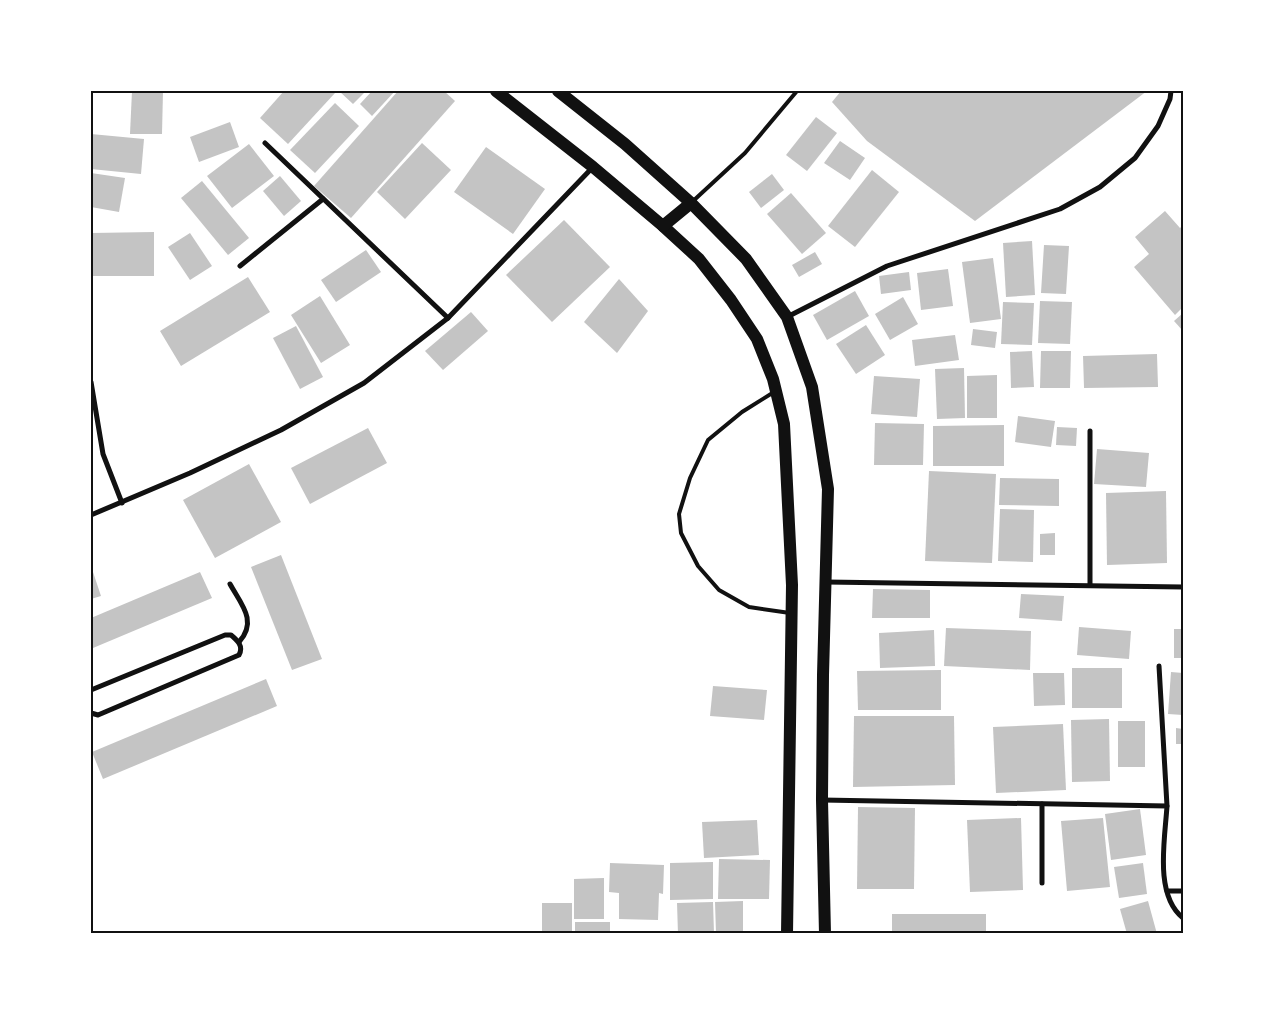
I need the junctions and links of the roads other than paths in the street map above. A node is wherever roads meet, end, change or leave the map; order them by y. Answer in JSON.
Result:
{"nodes":[{"id":1,"x":496,"y":91,"type":"edge"},
{"id":2,"x":558,"y":91,"type":"edge"},
{"id":3,"x":797,"y":91,"type":"edge"},
{"id":4,"x":1171,"y":91,"type":"edge"},
{"id":5,"x":265,"y":143,"type":"dead end"},
{"id":6,"x":593,"y":167,"type":"junction"},
{"id":7,"x":323,"y":199,"type":"junction"},
{"id":8,"x":691,"y":203,"type":"junction"},
{"id":9,"x":663,"y":226,"type":"junction"},
{"id":10,"x":240,"y":266,"type":"dead end"},
{"id":11,"x":787,"y":317,"type":"junction"},
{"id":12,"x":448,"y":318,"type":"junction"},
{"id":13,"x":91,"y":382,"type":"edge"},
{"id":14,"x":776,"y":391,"type":"junction"},
{"id":15,"x":1090,"y":431,"type":"dead end"},
{"id":16,"x":122,"y":503,"type":"junction"},
{"id":17,"x":91,"y":515,"type":"edge"},
{"id":18,"x":826,"y":582,"type":"junction"},
{"id":19,"x":230,"y":584,"type":"dead end"},
{"id":20,"x":1090,"y":585,"type":"junction"},
{"id":21,"x":1183,"y":587,"type":"edge"},
{"id":22,"x":792,"y":614,"type":"junction"},
{"id":23,"x":239,"y":642,"type":"junction"},
{"id":24,"x":1159,"y":666,"type":"dead end"},
{"id":25,"x":91,"y":690,"type":"edge"},
{"id":26,"x":91,"y":713,"type":"edge"},
{"id":27,"x":822,"y":800,"type":"junction"},
{"id":28,"x":1042,"y":804,"type":"junction"},
{"id":29,"x":1167,"y":806,"type":"junction"},
{"id":30,"x":1042,"y":883,"type":"dead end"},
{"id":31,"x":1167,"y":891,"type":"junction"},
{"id":32,"x":1183,"y":891,"type":"edge"},
{"id":33,"x":1183,"y":918,"type":"edge"},
{"id":34,"x":787,"y":934,"type":"edge"},
{"id":35,"x":825,"y":934,"type":"edge"}],
"edges":[{"from":1,"to":6,"type":"main road"},
{"from":2,"to":8,"type":"main road"},
{"from":3,"to":8,"type":"lane"},
{"from":4,"to":11,"type":"street"},
{"from":5,"to":7,"type":"street"},
{"from":6,"to":9,"type":"main road"},
{"from":6,"to":12,"type":"street"},
{"from":7,"to":10,"type":"street"},
{"from":7,"to":12,"type":"street"},
{"from":8,"to":9,"type":"main road"},
{"from":8,"to":11,"type":"main road"},
{"from":9,"to":14,"type":"main road"},
{"from":11,"to":18,"type":"main road"},
{"from":12,"to":16,"type":"street"},
{"from":13,"to":16,"type":"street"},
{"from":14,"to":22,"type":"main road"},
{"from":14,"to":22,"type":"lane"},
{"from":15,"to":20,"type":"street"},
{"from":16,"to":17,"type":"street"},
{"from":18,"to":20,"type":"street"},
{"from":18,"to":27,"type":"main road"},
{"from":19,"to":23,"type":"street"},
{"from":20,"to":21,"type":"street"},
{"from":22,"to":34,"type":"main road"},
{"from":23,"to":25,"type":"street"},
{"from":23,"to":26,"type":"street"},
{"from":24,"to":29,"type":"street"},
{"from":27,"to":28,"type":"street"},
{"from":27,"to":35,"type":"main road"},
{"from":28,"to":29,"type":"street"},
{"from":28,"to":30,"type":"street"},
{"from":29,"to":31,"type":"street"},
{"from":31,"to":32,"type":"street"},
{"from":31,"to":33,"type":"street"}]}
